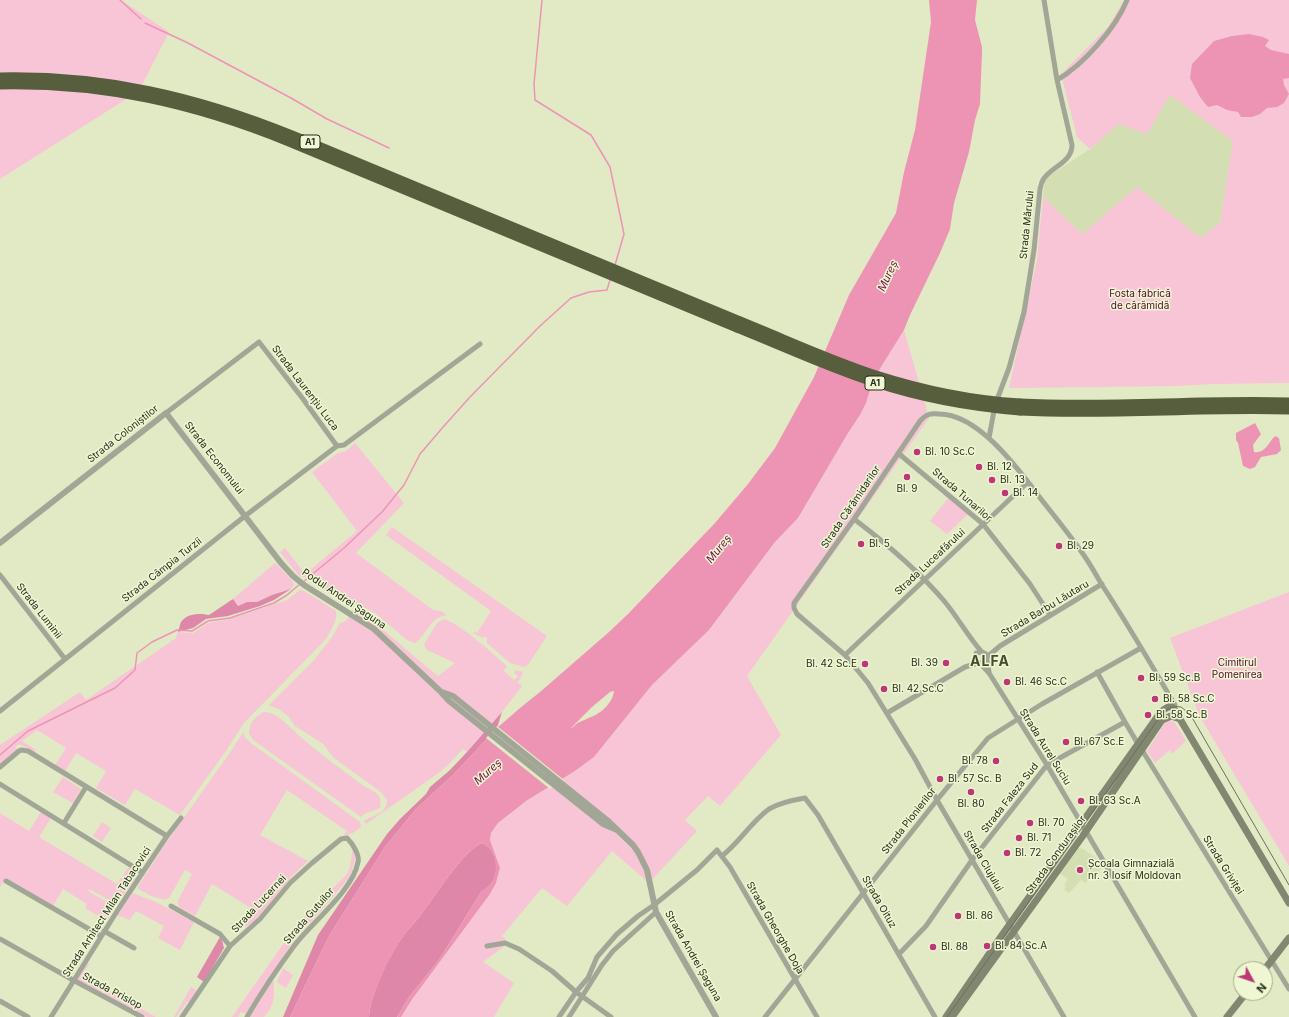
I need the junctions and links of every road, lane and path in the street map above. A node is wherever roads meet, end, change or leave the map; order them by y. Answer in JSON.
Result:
{"nodes":[{"id":1,"x":1044,"y":0,"type":"edge"},
{"id":2,"x":1127,"y":0,"type":"edge"},
{"id":3,"x":0,"y":78,"type":"edge"},
{"id":4,"x":1057,"y":80,"type":"junction"},
{"id":5,"x":0,"y":85,"type":"edge"},
{"id":6,"x":603,"y":268,"type":"junction"},
{"id":7,"x":259,"y":342,"type":"joint"},
{"id":8,"x":480,"y":344,"type":"dead end"},
{"id":9,"x":1289,"y":402,"type":"edge"},
{"id":10,"x":1269,"y":405,"type":"junction"},
{"id":11,"x":1289,"y":410,"type":"edge"},
{"id":12,"x":166,"y":413,"type":"junction"},
{"id":13,"x":989,"y":438,"type":"junction"},
{"id":14,"x":338,"y":446,"type":"junction"},
{"id":15,"x":898,"y":453,"type":"junction"},
{"id":16,"x":1028,"y":482,"type":"junction"},
{"id":17,"x":245,"y":516,"type":"junction"},
{"id":18,"x":854,"y":519,"type":"junction"},
{"id":19,"x":983,"y":524,"type":"junction"},
{"id":20,"x":0,"y":543,"type":"edge"},
{"id":21,"x":0,"y":575,"type":"edge"},
{"id":22,"x":924,"y":579,"type":"junction"},
{"id":23,"x":1102,"y":584,"type":"junction"},
{"id":24,"x":794,"y":608,"type":"joint"},
{"id":25,"x":1050,"y":615,"type":"junction"},
{"id":26,"x":972,"y":641,"type":"junction"},
{"id":27,"x":997,"y":648,"type":"junction"},
{"id":28,"x":1141,"y":648,"type":"junction"},
{"id":29,"x":982,"y":652,"type":"junction"},
{"id":30,"x":845,"y":655,"type":"junction"},
{"id":31,"x":975,"y":656,"type":"junction"},
{"id":32,"x":65,"y":659,"type":"junction"},
{"id":33,"x":986,"y":659,"type":"junction"},
{"id":34,"x":979,"y":663,"type":"junction"},
{"id":35,"x":965,"y":667,"type":"junction"},
{"id":36,"x":1097,"y":672,"type":"junction"},
{"id":37,"x":989,"y":673,"type":"junction"},
{"id":38,"x":1172,"y":700,"type":"junction"},
{"id":39,"x":1166,"y":708,"type":"junction"},
{"id":40,"x":1174,"y":708,"type":"junction"},
{"id":41,"x":0,"y":711,"type":"edge"},
{"id":42,"x":887,"y":713,"type":"junction"},
{"id":43,"x":1018,"y":719,"type":"junction"},
{"id":44,"x":1180,"y":719,"type":"junction"},
{"id":45,"x":1125,"y":722,"type":"junction"},
{"id":46,"x":1140,"y":747,"type":"junction"},
{"id":47,"x":1047,"y":765,"type":"junction"},
{"id":48,"x":0,"y":767,"type":"edge"},
{"id":49,"x":0,"y":784,"type":"edge"},
{"id":50,"x":86,"y":787,"type":"junction"},
{"id":51,"x":937,"y":800,"type":"junction"},
{"id":52,"x":181,"y":818,"type":"dead end"},
{"id":53,"x":64,"y":823,"type":"junction"},
{"id":54,"x":1081,"y":825,"type":"junction"},
{"id":55,"x":1085,"y":832,"type":"junction"},
{"id":56,"x":167,"y":836,"type":"junction"},
{"id":57,"x":350,"y":841,"type":"joint"},
{"id":58,"x":722,"y":856,"type":"junction"},
{"id":59,"x":972,"y":860,"type":"junction"},
{"id":60,"x":142,"y":872,"type":"junction"},
{"id":61,"x":6,"y":881,"type":"dead end"},
{"id":62,"x":864,"y":894,"type":"junction"},
{"id":63,"x":1289,"y":903,"type":"edge"},
{"id":64,"x":654,"y":905,"type":"junction"},
{"id":65,"x":171,"y":906,"type":"dead end"},
{"id":66,"x":656,"y":912,"type":"junction"},
{"id":67,"x":1012,"y":928,"type":"junction"},
{"id":68,"x":103,"y":934,"type":"junction"},
{"id":69,"x":1289,"y":938,"type":"edge"},
{"id":70,"x":0,"y":939,"type":"edge"},
{"id":71,"x":230,"y":946,"type":"junction"},
{"id":72,"x":487,"y":946,"type":"dead end"},
{"id":73,"x":134,"y":948,"type":"dead end"},
{"id":74,"x":899,"y":954,"type":"junction"},
{"id":75,"x":1272,"y":960,"type":"junction"},
{"id":76,"x":794,"y":979,"type":"junction"},
{"id":77,"x":73,"y":980,"type":"junction"},
{"id":78,"x":1289,"y":988,"type":"edge"},
{"id":79,"x":576,"y":992,"type":"junction"},
{"id":80,"x":582,"y":997,"type":"junction"},
{"id":81,"x":0,"y":1001,"type":"edge"},
{"id":82,"x":1240,"y":1001,"type":"edge"},
{"id":83,"x":28,"y":1017,"type":"edge"},
{"id":84,"x":51,"y":1017,"type":"edge"},
{"id":85,"x":142,"y":1017,"type":"edge"},
{"id":86,"x":182,"y":1017,"type":"edge"},
{"id":87,"x":247,"y":1017,"type":"edge"},
{"id":88,"x":560,"y":1017,"type":"edge"},
{"id":89,"x":569,"y":1017,"type":"edge"},
{"id":90,"x":611,"y":1017,"type":"edge"},
{"id":91,"x":716,"y":1017,"type":"edge"},
{"id":92,"x":765,"y":1017,"type":"edge"},
{"id":93,"x":817,"y":1017,"type":"edge"},
{"id":94,"x":935,"y":1017,"type":"edge"},
{"id":95,"x":946,"y":1017,"type":"edge"},
{"id":96,"x":952,"y":1017,"type":"edge"},
{"id":97,"x":1064,"y":1017,"type":"edge"},
{"id":98,"x":1195,"y":1017,"type":"edge"},
{"id":99,"x":1227,"y":1017,"type":"edge"}],
"edges":[{"from":1,"to":4,"type":"street","name":"Strada Mărului"},
{"from":2,"to":4,"type":"street"},
{"from":3,"to":6,"type":"highway","number":"A1"},
{"from":4,"to":13,"type":"street","name":"Strada Mărului"},
{"from":5,"to":6,"type":"highway","number":"A1"},
{"from":6,"to":10,"type":"highway","number":"A1","bridge":true},
{"from":7,"to":12,"type":"street","name":"Strada Coloniștilor"},
{"from":7,"to":14,"type":"street","name":"Strada Laurențiu Luca"},
{"from":8,"to":14,"type":"street","name":"Strada Câmpia Turzii"},
{"from":9,"to":10,"type":"highway","number":"A1"},
{"from":10,"to":11,"type":"highway","number":"A1"},
{"from":12,"to":17,"type":"street","name":"Strada Economului"},
{"from":12,"to":20,"type":"street","name":"Strada Coloniștilor"},
{"from":13,"to":15,"type":"street","name":"Strada Cărămidarilor"},
{"from":13,"to":16,"type":"street"},
{"from":14,"to":17,"type":"street","name":"Strada Câmpia Turzii"},
{"from":15,"to":18,"type":"street","name":"Strada Cărămidarilor"},
{"from":15,"to":19,"type":"street","name":"Strada Tunarilor"},
{"from":16,"to":19,"type":"street","name":"Strada Luceafărului"},
{"from":16,"to":23,"type":"street"},
{"from":17,"to":32,"type":"street","name":"Strada Câmpia Turzii"},
{"from":17,"to":64,"type":"street","name":"Podul Andrei Șaguna"},
{"from":18,"to":22,"type":"street"},
{"from":18,"to":24,"type":"street","name":"Strada Cărămidarilor"},
{"from":19,"to":22,"type":"street","name":"Strada Luceafărului"},
{"from":19,"to":25,"type":"street","name":"Strada Tunarilor"},
{"from":21,"to":32,"type":"street","name":"Strada Luminii"},
{"from":22,"to":26,"type":"street"},
{"from":22,"to":30,"type":"street","name":"Strada Luceafărului"},
{"from":23,"to":25,"type":"street","name":"Strada Barbu Lăutaru"},
{"from":23,"to":28,"type":"street"},
{"from":24,"to":30,"type":"street","name":"Strada Clujului"},
{"from":25,"to":27,"type":"street","name":"Strada Barbu Lăutaru"},
{"from":26,"to":29,"type":"street"},
{"from":26,"to":31,"type":"street"},
{"from":27,"to":29,"type":"street","name":"Strada Barbu Lăutaru"},
{"from":27,"to":33,"type":"street","name":"Strada Barbu Lăutaru"},
{"from":28,"to":36,"type":"street","name":"Strada Pionierilor"},
{"from":28,"to":38,"type":"street"},
{"from":29,"to":31,"type":"street","name":"Strada Barbu Lăutaru"},
{"from":29,"to":33,"type":"street"},
{"from":30,"to":42,"type":"street","name":"Strada Clujului"},
{"from":31,"to":34,"type":"street","name":"Strada Aurel Suciu"},
{"from":31,"to":35,"type":"street"},
{"from":32,"to":41,"type":"street","name":"Strada Câmpia Turzii"},
{"from":33,"to":34,"type":"street","name":"Strada Barbu Lăutaru"},
{"from":33,"to":37,"type":"street","name":"Strada Aurel Suciu"},
{"from":34,"to":35,"type":"street"},
{"from":34,"to":37,"type":"street","name":"Strada Aurel Suciu"},
{"from":35,"to":42,"type":"street"},
{"from":36,"to":43,"type":"street","name":"Strada Pionierilor"},
{"from":36,"to":45,"type":"street","name":"Strada Griviței"},
{"from":37,"to":43,"type":"street","name":"Strada Aurel Suciu"},
{"from":38,"to":39,"type":"street","name":"Strada Condurașilor"},
{"from":38,"to":40,"type":"street"},
{"from":39,"to":40,"type":"main road"},
{"from":39,"to":46,"type":"main road","name":"Strada Condurașilor"},
{"from":40,"to":44,"type":"main road"},
{"from":42,"to":51,"type":"street","name":"Strada Clujului"},
{"from":43,"to":47,"type":"street","name":"Strada Aurel Suciu"},
{"from":43,"to":51,"type":"street","name":"Strada Pionierilor"},
{"from":44,"to":46,"type":"main road","name":"Strada Condurașilor"},
{"from":44,"to":63,"type":"main road"},
{"from":45,"to":46,"type":"street","name":"Strada Griviței"},
{"from":45,"to":47,"type":"street"},
{"from":46,"to":54,"type":"main road","name":"Strada Condurașilor"},
{"from":46,"to":55,"type":"main road","name":"Strada Condurașilor"},
{"from":46,"to":75,"type":"street","name":"Strada Griviței"},
{"from":47,"to":54,"type":"street","name":"Strada Aurel Suciu"},
{"from":47,"to":59,"type":"street","name":"Strada Faleza Sud"},
{"from":48,"to":50,"type":"street"},
{"from":49,"to":53,"type":"street"},
{"from":50,"to":53,"type":"street"},
{"from":50,"to":56,"type":"street"},
{"from":51,"to":59,"type":"street","name":"Strada Clujului"},
{"from":51,"to":62,"type":"street","name":"Strada Pionierilor"},
{"from":52,"to":56,"type":"street","name":"Strada Arhitect Milan Tabacovici"},
{"from":53,"to":60,"type":"street"},
{"from":54,"to":55,"type":"street","name":"Strada Aurel Suciu"},
{"from":54,"to":67,"type":"main road","name":"Strada Condurașilor"},
{"from":55,"to":67,"type":"main road","name":"Strada Condurașilor"},
{"from":55,"to":98,"type":"street","name":"Strada Aurel Suciu"},
{"from":56,"to":60,"type":"street","name":"Strada Arhitect Milan Tabacovici"},
{"from":57,"to":71,"type":"street","name":"Strada Lucernei"},
{"from":57,"to":87,"type":"street","name":"Strada Gutuilor"},
{"from":58,"to":62,"type":"street","name":"Strada Oituz"},
{"from":58,"to":64,"type":"street","name":"Strada Gheorghe Doja"},
{"from":58,"to":76,"type":"street","name":"Strada Gheorghe Doja"},
{"from":59,"to":67,"type":"street","name":"Strada Clujului"},
{"from":59,"to":74,"type":"street","name":"Strada Faleza Sud"},
{"from":60,"to":68,"type":"street","name":"Strada Arhitect Milan Tabacovici"},
{"from":61,"to":68,"type":"street"},
{"from":62,"to":74,"type":"street","name":"Strada Oituz"},
{"from":62,"to":76,"type":"street","name":"Strada Pionierilor"},
{"from":64,"to":66,"type":"street","name":"Strada Andrei Șaguna"},
{"from":64,"to":79,"type":"street"},
{"from":65,"to":71,"type":"street"},
{"from":66,"to":80,"type":"street"},
{"from":66,"to":91,"type":"street","name":"Strada Andrei Șaguna"},
{"from":67,"to":95,"type":"main road","name":"Strada Condurașilor"},
{"from":67,"to":96,"type":"main road","name":"Strada Condurașilor"},
{"from":67,"to":97,"type":"street","name":"Strada Clujului"},
{"from":68,"to":73,"type":"street"},
{"from":68,"to":77,"type":"street","name":"Strada Arhitect Milan Tabacovici"},
{"from":69,"to":75,"type":"main road"},
{"from":70,"to":77,"type":"street","name":"Strada Prislop"},
{"from":71,"to":86,"type":"street","name":"Strada Lucernei"},
{"from":72,"to":79,"type":"street"},
{"from":74,"to":94,"type":"street","name":"Strada Oituz"},
{"from":75,"to":78,"type":"street","name":"Strada Griviței"},
{"from":76,"to":92,"type":"street","name":"Strada Pionierilor"},
{"from":76,"to":93,"type":"street","name":"Strada Gheorghe Doja"},
{"from":77,"to":84,"type":"street","name":"Strada Arhitect Milan Tabacovici"},
{"from":77,"to":85,"type":"street","name":"Strada Prislop"},
{"from":79,"to":80,"type":"street"},
{"from":79,"to":88,"type":"street"},
{"from":80,"to":89,"type":"street"},
{"from":80,"to":90,"type":"street"},
{"from":81,"to":83,"type":"street"},
{"from":82,"to":99,"type":"main road"}]}
